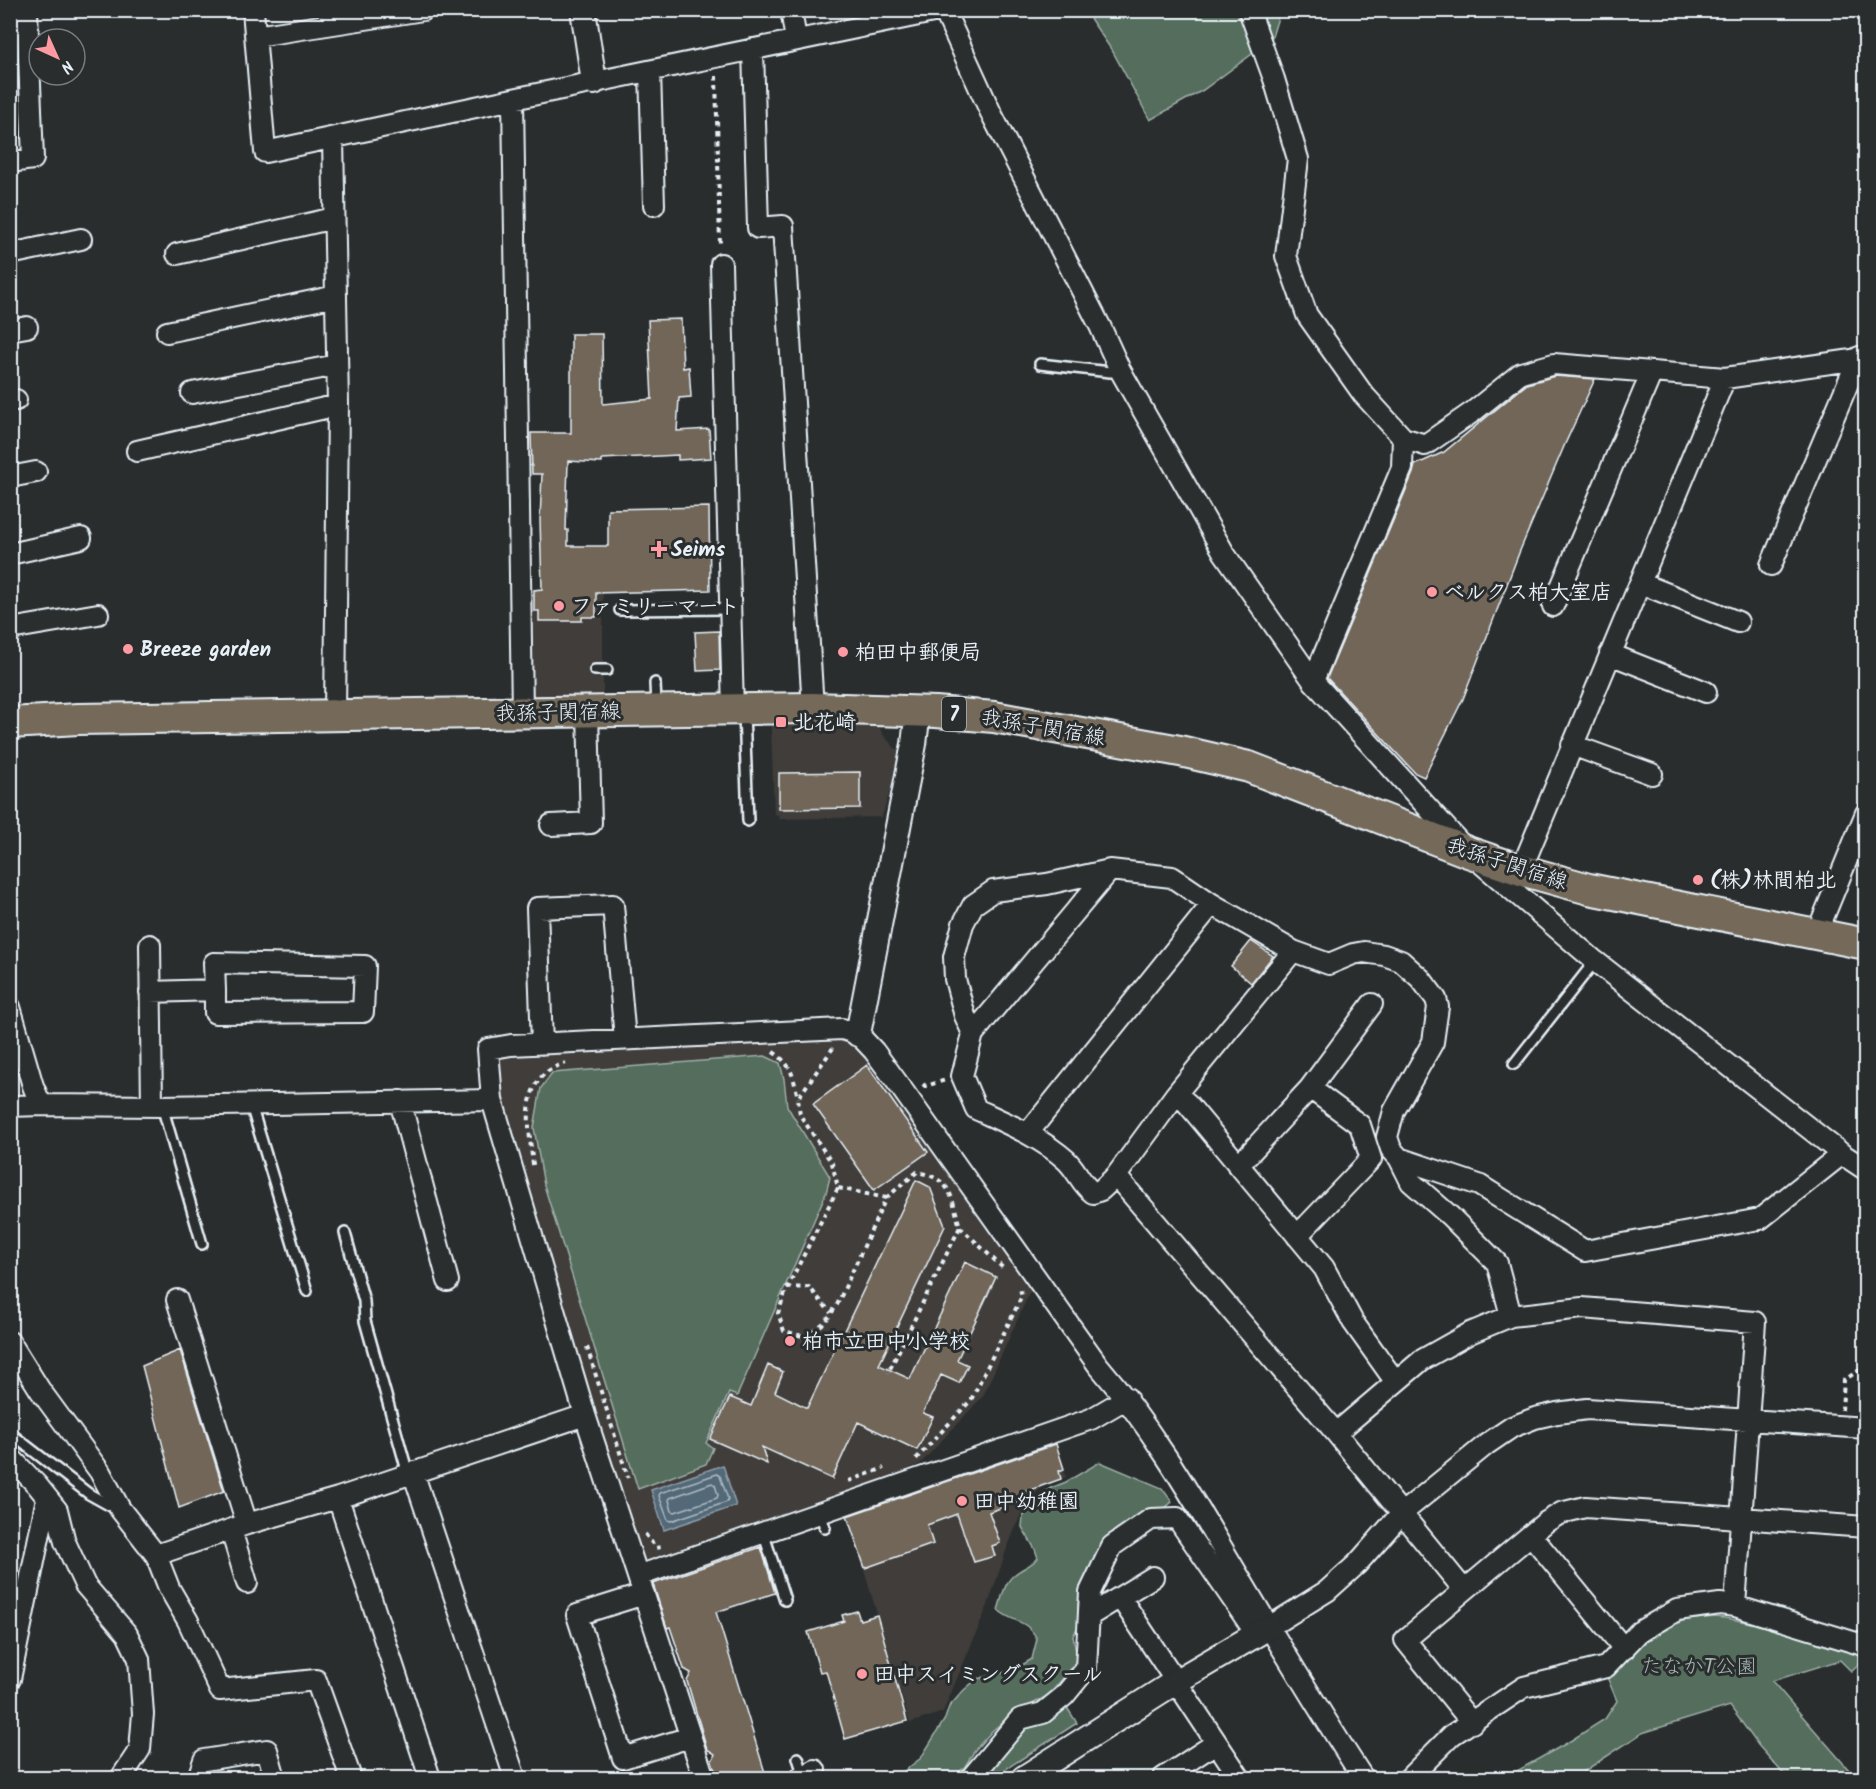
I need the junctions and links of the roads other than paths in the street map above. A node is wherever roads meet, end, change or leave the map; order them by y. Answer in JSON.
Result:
{"nodes":[{"id":1,"x":27,"y":10,"type":"edge"},
{"id":2,"x":253,"y":10,"type":"edge"},
{"id":3,"x":423,"y":10,"type":"edge"},
{"id":4,"x":583,"y":10,"type":"edge"},
{"id":5,"x":791,"y":10,"type":"edge"},
{"id":6,"x":943,"y":10,"type":"edge"},
{"id":7,"x":1249,"y":10,"type":"edge"},
{"id":8,"x":371,"y":15,"type":"edge"},
{"id":9,"x":256,"y":36,"type":"junction"},
{"id":10,"x":796,"y":40,"type":"junction"},
{"id":11,"x":753,"y":49,"type":"junction"},
{"id":12,"x":650,"y":70,"type":"junction"},
{"id":13,"x":594,"y":82,"type":"junction"},
{"id":14,"x":513,"y":99,"type":"junction"},
{"id":15,"x":333,"y":138,"type":"junction"},
{"id":16,"x":10,"y":162,"type":"edge"},
{"id":17,"x":654,"y":205,"type":"dead end"},
{"id":18,"x":334,"y":218,"type":"junction"},
{"id":19,"x":81,"y":239,"type":"dead end"},
{"id":20,"x":10,"y":254,"type":"edge"},
{"id":21,"x":177,"y":254,"type":"dead end"},
{"id":22,"x":721,"y":264,"type":"road end"},
{"id":23,"x":336,"y":296,"type":"junction"},
{"id":24,"x":167,"y":332,"type":"dead end"},
{"id":25,"x":1863,"y":358,"type":"edge"},
{"id":26,"x":337,"y":364,"type":"junction"},
{"id":27,"x":1040,"y":364,"type":"dead end"},
{"id":28,"x":1120,"y":370,"type":"junction"},
{"id":29,"x":1652,"y":372,"type":"junction"},
{"id":30,"x":1725,"y":378,"type":"junction"},
{"id":31,"x":192,"y":393,"type":"dead end"},
{"id":32,"x":338,"y":405,"type":"junction"},
{"id":33,"x":1403,"y":438,"type":"junction"},
{"id":34,"x":137,"y":451,"type":"dead end"},
{"id":35,"x":36,"y":472,"type":"dead end"},
{"id":36,"x":10,"y":477,"type":"edge"},
{"id":37,"x":81,"y":538,"type":"dead end"},
{"id":38,"x":10,"y":554,"type":"edge"},
{"id":39,"x":1771,"y":565,"type":"dead end"},
{"id":40,"x":1640,"y":583,"type":"junction"},
{"id":41,"x":1553,"y":606,"type":"dead end"},
{"id":42,"x":730,"y":609,"type":"junction"},
{"id":43,"x":620,"y":610,"type":"dead end"},
{"id":44,"x":98,"y":614,"type":"dead end"},
{"id":45,"x":1738,"y":622,"type":"dead end"},
{"id":46,"x":10,"y":629,"type":"edge"},
{"id":47,"x":1610,"y":654,"type":"junction"},
{"id":48,"x":595,"y":670,"type":"dead end"},
{"id":49,"x":607,"y":670,"type":"dead end"},
{"id":50,"x":1313,"y":681,"type":"junction"},
{"id":51,"x":1706,"y":692,"type":"dead end"},
{"id":52,"x":813,"y":708,"type":"junction"},
{"id":53,"x":575,"y":709,"type":"junction"},
{"id":54,"x":738,"y":710,"type":"junction"},
{"id":55,"x":918,"y":711,"type":"junction"},
{"id":56,"x":522,"y":712,"type":"junction"},
{"id":57,"x":335,"y":715,"type":"junction"},
{"id":58,"x":10,"y":723,"type":"edge"},
{"id":59,"x":1572,"y":745,"type":"junction"},
{"id":60,"x":1652,"y":774,"type":"dead end"},
{"id":61,"x":1866,"y":813,"type":"edge"},
{"id":62,"x":748,"y":821,"type":"dead end"},
{"id":63,"x":551,"y":825,"type":"dead end"},
{"id":64,"x":1468,"y":852,"type":"junction"},
{"id":65,"x":1110,"y":870,"type":"junction"},
{"id":66,"x":1521,"y":870,"type":"junction"},
{"id":67,"x":1212,"y":904,"type":"junction"},
{"id":68,"x":1816,"y":935,"type":"junction"},
{"id":69,"x":1866,"y":944,"type":"edge"},
{"id":70,"x":150,"y":945,"type":"dead end"},
{"id":71,"x":1293,"y":951,"type":"junction"},
{"id":72,"x":1595,"y":961,"type":"junction"},
{"id":73,"x":215,"y":990,"type":"junction"},
{"id":74,"x":150,"y":992,"type":"junction"},
{"id":75,"x":1372,"y":1004,"type":"dead end"},
{"id":76,"x":10,"y":1007,"type":"edge"},
{"id":77,"x":850,"y":1031,"type":"junction"},
{"id":78,"x":973,"y":1034,"type":"junction"},
{"id":79,"x":625,"y":1039,"type":"junction"},
{"id":80,"x":542,"y":1044,"type":"junction"},
{"id":81,"x":1514,"y":1064,"type":"dead end"},
{"id":82,"x":1310,"y":1088,"type":"junction"},
{"id":83,"x":1176,"y":1094,"type":"junction"},
{"id":84,"x":492,"y":1100,"type":"junction"},
{"id":85,"x":400,"y":1101,"type":"junction"},
{"id":86,"x":41,"y":1105,"type":"junction"},
{"id":87,"x":251,"y":1105,"type":"junction"},
{"id":88,"x":10,"y":1106,"type":"edge"},
{"id":89,"x":157,"y":1106,"type":"junction"},
{"id":90,"x":1028,"y":1133,"type":"junction"},
{"id":91,"x":1842,"y":1154,"type":"junction"},
{"id":92,"x":1399,"y":1158,"type":"junction"},
{"id":93,"x":1238,"y":1166,"type":"junction"},
{"id":94,"x":1866,"y":1170,"type":"edge"},
{"id":95,"x":1116,"y":1176,"type":"junction"},
{"id":96,"x":345,"y":1233,"type":"dead end"},
{"id":97,"x":1297,"y":1236,"type":"junction"},
{"id":98,"x":202,"y":1245,"type":"dead end"},
{"id":99,"x":448,"y":1281,"type":"dead end"},
{"id":100,"x":308,"y":1291,"type":"dead end"},
{"id":101,"x":177,"y":1300,"type":"dead end"},
{"id":102,"x":1511,"y":1316,"type":"junction"},
{"id":103,"x":10,"y":1342,"type":"edge"},
{"id":104,"x":1395,"y":1381,"type":"junction"},
{"id":105,"x":1127,"y":1398,"type":"junction"},
{"id":106,"x":585,"y":1415,"type":"junction"},
{"id":107,"x":1749,"y":1419,"type":"junction"},
{"id":108,"x":1866,"y":1428,"type":"edge"},
{"id":109,"x":1336,"y":1432,"type":"junction"},
{"id":110,"x":10,"y":1433,"type":"edge"},
{"id":111,"x":10,"y":1457,"type":"edge"},
{"id":112,"x":410,"y":1473,"type":"junction"},
{"id":113,"x":47,"y":1498,"type":"junction"},
{"id":114,"x":338,"y":1498,"type":"junction"},
{"id":115,"x":124,"y":1513,"type":"junction"},
{"id":116,"x":1401,"y":1514,"type":"junction"},
{"id":117,"x":1742,"y":1518,"type":"junction"},
{"id":118,"x":239,"y":1527,"type":"junction"},
{"id":119,"x":1866,"y":1527,"type":"edge"},
{"id":120,"x":763,"y":1532,"type":"junction"},
{"id":121,"x":1531,"y":1534,"type":"junction"},
{"id":122,"x":156,"y":1555,"type":"junction"},
{"id":123,"x":1153,"y":1577,"type":"dead end"},
{"id":124,"x":247,"y":1583,"type":"dead end"},
{"id":125,"x":641,"y":1585,"type":"junction"},
{"id":126,"x":1464,"y":1590,"type":"junction"},
{"id":127,"x":1120,"y":1597,"type":"junction"},
{"id":128,"x":785,"y":1600,"type":"dead end"},
{"id":129,"x":1736,"y":1606,"type":"junction"},
{"id":130,"x":1089,"y":1616,"type":"junction"},
{"id":131,"x":1263,"y":1631,"type":"junction"},
{"id":132,"x":1866,"y":1646,"type":"edge"},
{"id":133,"x":1624,"y":1649,"type":"junction"},
{"id":134,"x":10,"y":1679,"type":"edge"},
{"id":135,"x":1175,"y":1682,"type":"junction"},
{"id":136,"x":1472,"y":1723,"type":"junction"},
{"id":137,"x":690,"y":1737,"type":"junction"},
{"id":138,"x":1216,"y":1743,"type":"junction"},
{"id":139,"x":1354,"y":1775,"type":"edge"},
{"id":140,"x":121,"y":1779,"type":"edge"},
{"id":141,"x":198,"y":1779,"type":"edge"},
{"id":142,"x":275,"y":1779,"type":"edge"},
{"id":143,"x":351,"y":1779,"type":"edge"},
{"id":144,"x":430,"y":1779,"type":"edge"},
{"id":145,"x":514,"y":1779,"type":"edge"},
{"id":146,"x":704,"y":1779,"type":"edge"},
{"id":147,"x":971,"y":1779,"type":"edge"},
{"id":148,"x":1024,"y":1779,"type":"edge"},
{"id":149,"x":1163,"y":1779,"type":"edge"},
{"id":150,"x":1240,"y":1779,"type":"edge"},
{"id":151,"x":1409,"y":1779,"type":"edge"}],
"edges":[{"from":1,"to":16,"type":"street"},
{"from":2,"to":9,"type":"street"},
{"from":3,"to":8,"type":"street"},
{"from":4,"to":13,"type":"street"},
{"from":5,"to":10,"type":"street"},
{"from":6,"to":10,"type":"street"},
{"from":6,"to":28,"type":"street"},
{"from":7,"to":33,"type":"street"},
{"from":8,"to":9,"type":"street"},
{"from":9,"to":15,"type":"street"},
{"from":10,"to":11,"type":"street"},
{"from":11,"to":12,"type":"street"},
{"from":11,"to":52,"type":"street"},
{"from":12,"to":13,"type":"street"},
{"from":12,"to":17,"type":"street"},
{"from":13,"to":14,"type":"street"},
{"from":14,"to":15,"type":"street"},
{"from":14,"to":56,"type":"street"},
{"from":15,"to":18,"type":"street"},
{"from":18,"to":21,"type":"street"},
{"from":18,"to":23,"type":"street"},
{"from":19,"to":20,"type":"street"},
{"from":22,"to":42,"type":"street"},
{"from":23,"to":24,"type":"street"},
{"from":23,"to":26,"type":"street"},
{"from":25,"to":30,"type":"street"},
{"from":25,"to":39,"type":"street"},
{"from":26,"to":31,"type":"street"},
{"from":26,"to":32,"type":"street"},
{"from":27,"to":28,"type":"lane"},
{"from":28,"to":50,"type":"street"},
{"from":29,"to":30,"type":"street"},
{"from":29,"to":33,"type":"street"},
{"from":29,"to":41,"type":"street"},
{"from":30,"to":40,"type":"street"},
{"from":32,"to":34,"type":"street"},
{"from":32,"to":57,"type":"street"},
{"from":33,"to":50,"type":"street"},
{"from":35,"to":36,"type":"street"},
{"from":37,"to":38,"type":"street"},
{"from":40,"to":45,"type":"street"},
{"from":40,"to":47,"type":"street"},
{"from":42,"to":43,"type":"lane"},
{"from":42,"to":54,"type":"street"},
{"from":44,"to":46,"type":"street"},
{"from":47,"to":51,"type":"street"},
{"from":47,"to":59,"type":"street"},
{"from":48,"to":49,"type":"lane"},
{"from":50,"to":64,"type":"street"},
{"from":52,"to":54,"type":"main road","name":"我孫子関宿線","number":"7"},
{"from":52,"to":55,"type":"main road","name":"我孫子関宿線","number":"7"},
{"from":53,"to":54,"type":"main road","name":"我孫子関宿線","number":"7"},
{"from":53,"to":56,"type":"main road","name":"我孫子関宿線","number":"7"},
{"from":53,"to":63,"type":"street"},
{"from":54,"to":62,"type":"lane"},
{"from":55,"to":64,"type":"main road","name":"我孫子関宿線","number":"7"},
{"from":55,"to":77,"type":"street"},
{"from":56,"to":57,"type":"main road","name":"我孫子関宿線","number":"7"},
{"from":57,"to":58,"type":"main road","name":"我孫子関宿線","number":"7"},
{"from":59,"to":60,"type":"street"},
{"from":59,"to":66,"type":"street"},
{"from":61,"to":68,"type":"street"},
{"from":64,"to":66,"type":"main road","name":"我孫子関宿線","number":"7"},
{"from":64,"to":72,"type":"street"},
{"from":65,"to":67,"type":"street"},
{"from":65,"to":78,"type":"street"},
{"from":65,"to":78,"type":"street"},
{"from":66,"to":68,"type":"main road","name":"我孫子関宿線","number":"7"},
{"from":67,"to":71,"type":"street"},
{"from":67,"to":90,"type":"street"},
{"from":68,"to":69,"type":"main road","name":"我孫子関宿線","number":"7"},
{"from":70,"to":74,"type":"street"},
{"from":71,"to":83,"type":"street"},
{"from":71,"to":92,"type":"street"},
{"from":72,"to":81,"type":"lane"},
{"from":72,"to":91,"type":"street"},
{"from":73,"to":73,"type":"street"},
{"from":73,"to":74,"type":"street"},
{"from":74,"to":89,"type":"street"},
{"from":75,"to":82,"type":"street"},
{"from":76,"to":86,"type":"street"},
{"from":77,"to":79,"type":"street"},
{"from":77,"to":105,"type":"street"},
{"from":78,"to":90,"type":"street"},
{"from":79,"to":80,"type":"street"},
{"from":79,"to":80,"type":"street"},
{"from":80,"to":84,"type":"street"},
{"from":82,"to":93,"type":"street"},
{"from":82,"to":97,"type":"street"},
{"from":83,"to":93,"type":"street"},
{"from":83,"to":95,"type":"street"},
{"from":84,"to":85,"type":"street"},
{"from":84,"to":106,"type":"street"},
{"from":85,"to":87,"type":"street"},
{"from":85,"to":99,"type":"street"},
{"from":86,"to":88,"type":"street"},
{"from":86,"to":89,"type":"street"},
{"from":87,"to":89,"type":"street"},
{"from":87,"to":100,"type":"lane"},
{"from":89,"to":98,"type":"lane"},
{"from":90,"to":95,"type":"street"},
{"from":91,"to":92,"type":"street"},
{"from":91,"to":94,"type":"street"},
{"from":92,"to":102,"type":"street"},
{"from":93,"to":97,"type":"street"},
{"from":95,"to":109,"type":"street"},
{"from":96,"to":112,"type":"lane"},
{"from":97,"to":104,"type":"street"},
{"from":101,"to":118,"type":"street"},
{"from":102,"to":104,"type":"street"},
{"from":102,"to":107,"type":"street"},
{"from":103,"to":115,"type":"street"},
{"from":104,"to":109,"type":"street"},
{"from":105,"to":120,"type":"street"},
{"from":105,"to":131,"type":"street"},
{"from":106,"to":112,"type":"street"},
{"from":106,"to":125,"type":"street"},
{"from":107,"to":108,"type":"street"},
{"from":107,"to":116,"type":"street"},
{"from":107,"to":117,"type":"street"},
{"from":109,"to":116,"type":"street"},
{"from":110,"to":115,"type":"lane"},
{"from":111,"to":113,"type":"street"},
{"from":112,"to":114,"type":"street"},
{"from":112,"to":145,"type":"street"},
{"from":113,"to":134,"type":"street"},
{"from":113,"to":140,"type":"street"},
{"from":114,"to":118,"type":"street"},
{"from":114,"to":144,"type":"street"},
{"from":115,"to":122,"type":"street"},
{"from":116,"to":126,"type":"street"},
{"from":116,"to":131,"type":"street"},
{"from":117,"to":119,"type":"street"},
{"from":117,"to":121,"type":"street"},
{"from":117,"to":129,"type":"street"},
{"from":118,"to":122,"type":"street"},
{"from":118,"to":124,"type":"street"},
{"from":120,"to":125,"type":"street"},
{"from":120,"to":128,"type":"lane"},
{"from":121,"to":126,"type":"street"},
{"from":121,"to":133,"type":"street"},
{"from":122,"to":143,"type":"street"},
{"from":123,"to":127,"type":"street"},
{"from":125,"to":137,"type":"street"},
{"from":125,"to":137,"type":"street"},
{"from":126,"to":136,"type":"street"},
{"from":127,"to":130,"type":"street"},
{"from":127,"to":135,"type":"street"},
{"from":129,"to":132,"type":"street"},
{"from":129,"to":133,"type":"street"},
{"from":130,"to":131,"type":"street"},
{"from":130,"to":147,"type":"street"},
{"from":131,"to":135,"type":"street"},
{"from":131,"to":139,"type":"street"},
{"from":133,"to":136,"type":"street"},
{"from":135,"to":138,"type":"street"},
{"from":135,"to":148,"type":"street"},
{"from":136,"to":151,"type":"street"},
{"from":137,"to":146,"type":"street"},
{"from":138,"to":149,"type":"street"},
{"from":138,"to":150,"type":"street"},
{"from":141,"to":142,"type":"street"}]}
